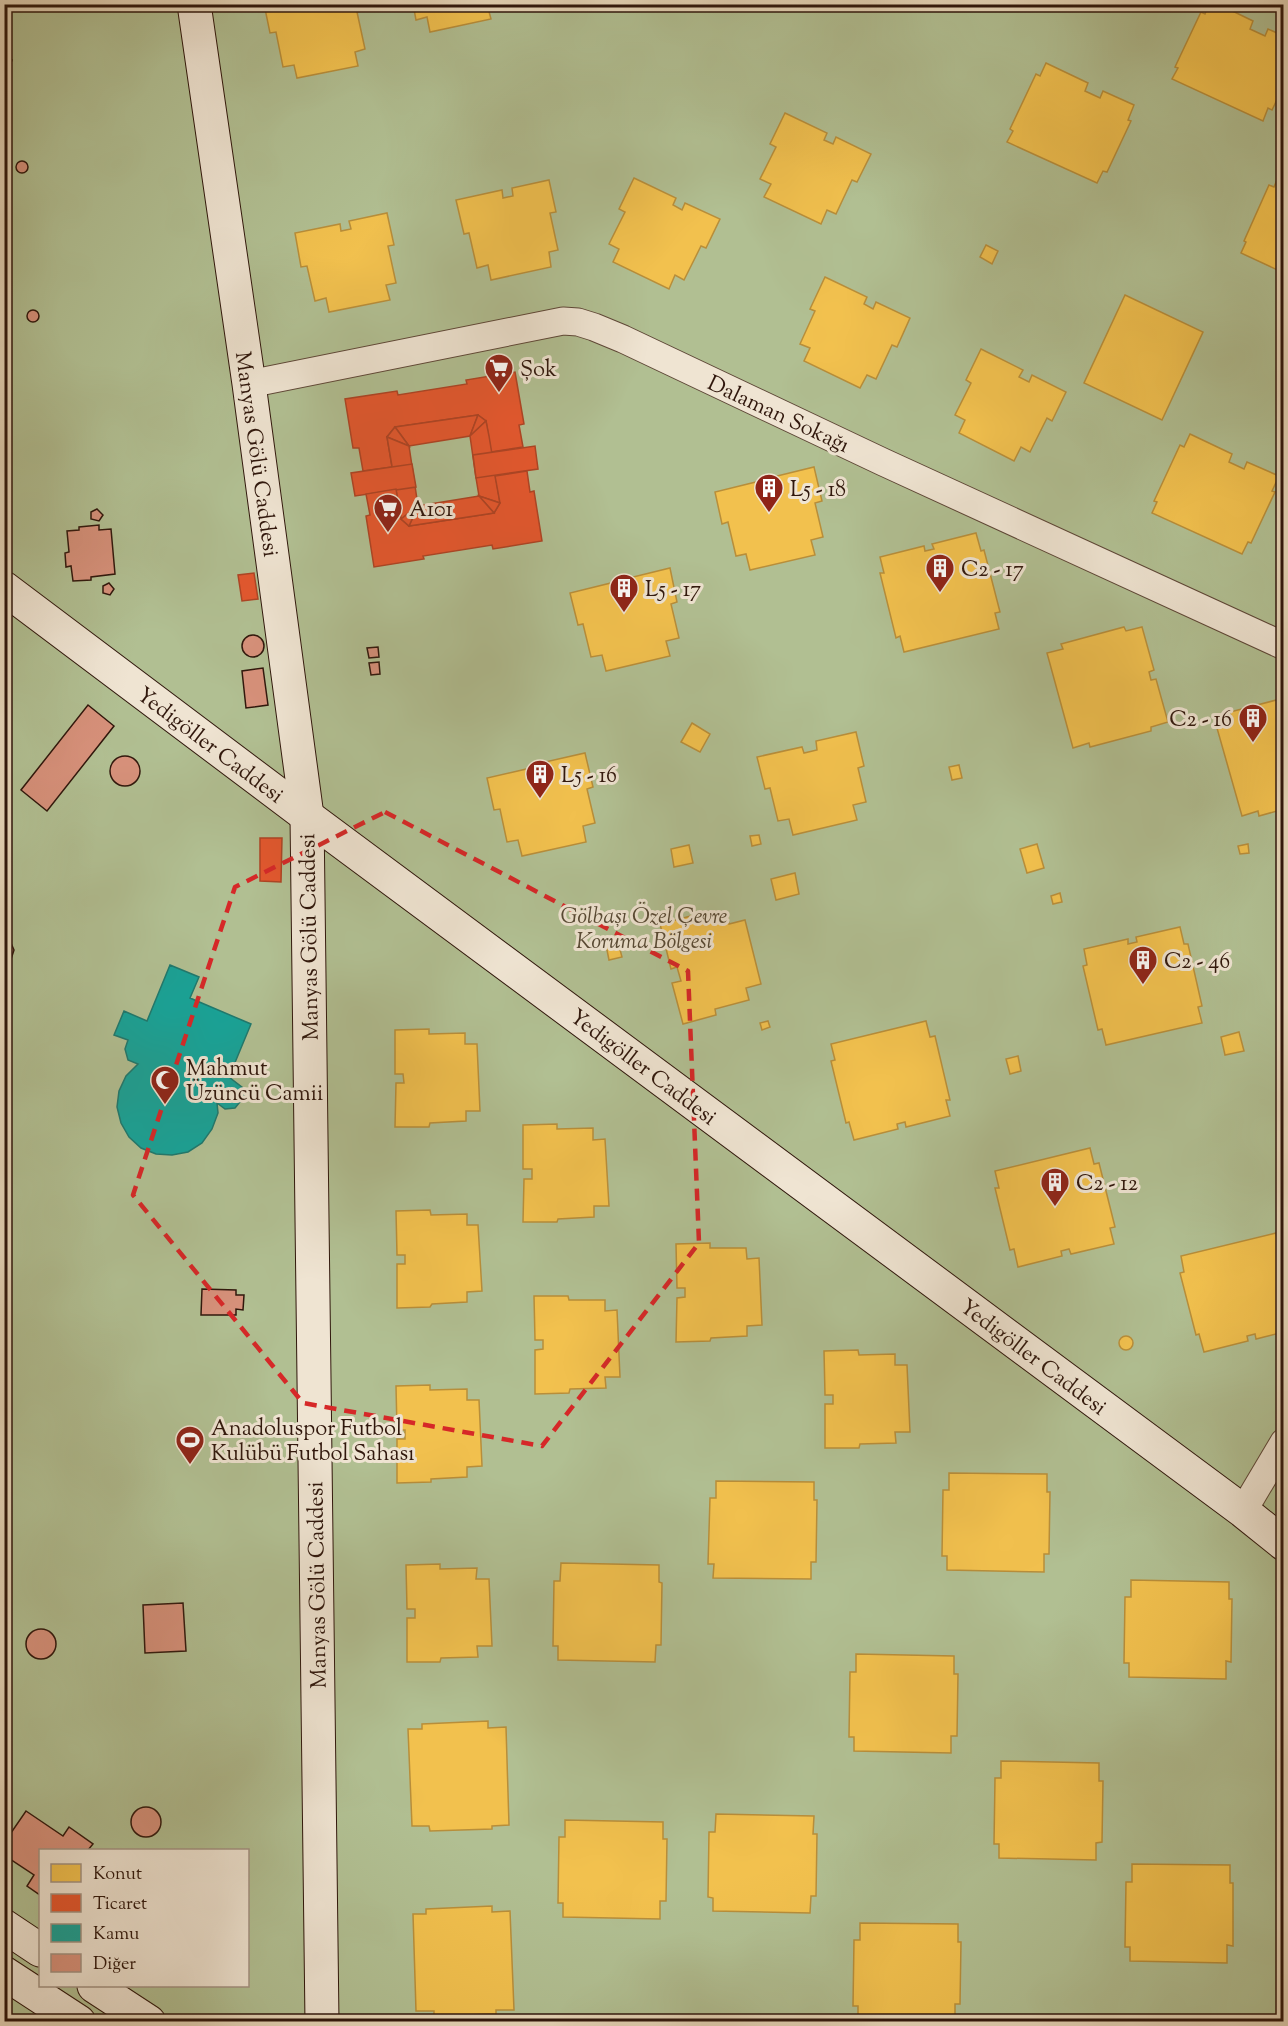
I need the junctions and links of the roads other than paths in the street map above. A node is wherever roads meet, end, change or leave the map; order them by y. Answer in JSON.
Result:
{"nodes":[{"id":1,"x":194,"y":4,"type":"edge"},
{"id":2,"x":249,"y":384,"type":"junction"},
{"id":3,"x":4,"y":588,"type":"edge"},
{"id":4,"x":1284,"y":646,"type":"edge"},
{"id":5,"x":307,"y":816,"type":"junction"},
{"id":6,"x":1284,"y":1442,"type":"edge"},
{"id":7,"x":1243,"y":1511,"type":"junction"},
{"id":8,"x":1284,"y":1544,"type":"edge"},
{"id":9,"x":4,"y":1926,"type":"edge"},
{"id":10,"x":39,"y":1949,"type":"edge"},
{"id":11,"x":4,"y":1973,"type":"edge"},
{"id":12,"x":96,"y":1987,"type":"edge"},
{"id":13,"x":79,"y":2022,"type":"edge"},
{"id":14,"x":149,"y":2022,"type":"edge"},
{"id":15,"x":322,"y":2022,"type":"edge"}],
"edges":[{"from":1,"to":2,"type":"street","name":"Manyas Gölü Caddesi"},
{"from":2,"to":4,"type":"street","name":"Dalaman Sokağı"},
{"from":2,"to":5,"type":"street","name":"Manyas Gölü Caddesi"},
{"from":3,"to":5,"type":"street","name":"Yedigöller Caddesi"},
{"from":5,"to":7,"type":"street","name":"Yedigöller Caddesi"},
{"from":5,"to":15,"type":"street","name":"Manyas Gölü Caddesi"},
{"from":6,"to":7,"type":"street"},
{"from":7,"to":8,"type":"street","name":"Yedigöller Caddesi"},
{"from":9,"to":10,"type":"street"},
{"from":11,"to":13,"type":"street"},
{"from":12,"to":14,"type":"street"}]}
